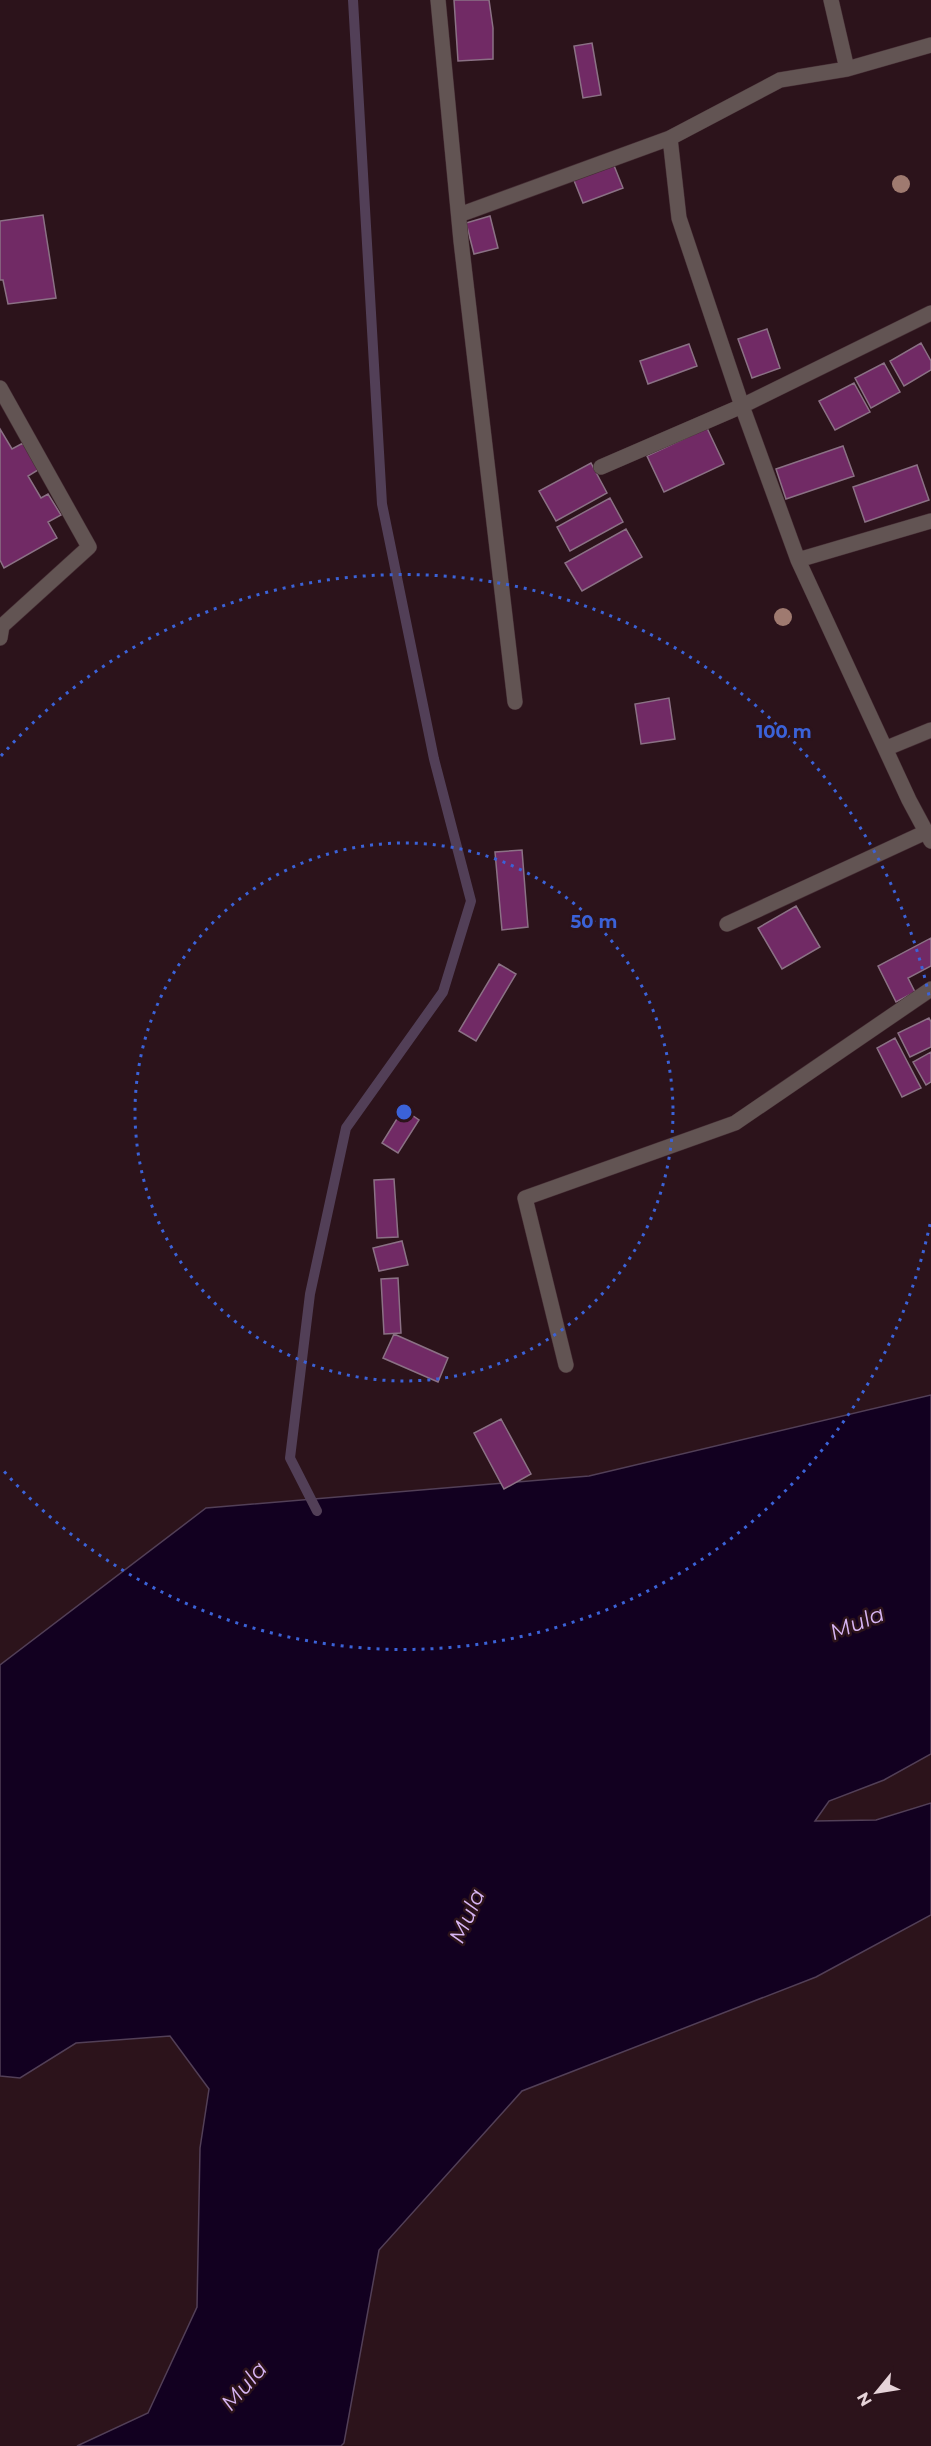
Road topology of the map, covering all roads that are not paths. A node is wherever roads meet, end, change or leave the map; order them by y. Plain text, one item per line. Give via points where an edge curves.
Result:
1 (438, 0) edge
2 (831, 0) edge
3 (931, 45) edge
4 (847, 69) junction
5 (670, 138) junction
6 (459, 215) junction
7 (931, 313) edge
8 (0, 388) edge
9 (742, 406) junction
10 (601, 466) dead end
11 (931, 521) edge
12 (798, 560) junction
13 (0, 628) edge
14 (515, 702) dead end
15 (931, 730) edge
16 (887, 748) junction
17 (929, 836) edge
18 (727, 924) dead end
19 (931, 989) edge
20 (566, 1365) dead end

1 - 6 street
2 - 4 street
3 - 4 street
4 - 5 street via 780,80
5 - 6 street
5 - 9 street via 679,218
6 - 14 street
7 - 9 street
8 - 13 street via 89,547
9 - 10 street
9 - 12 street
11 - 12 street
12 - 16 street
15 - 16 street
16 - 17 street
17 - 18 street
19 - 20 street via 735,1124 525,1198

